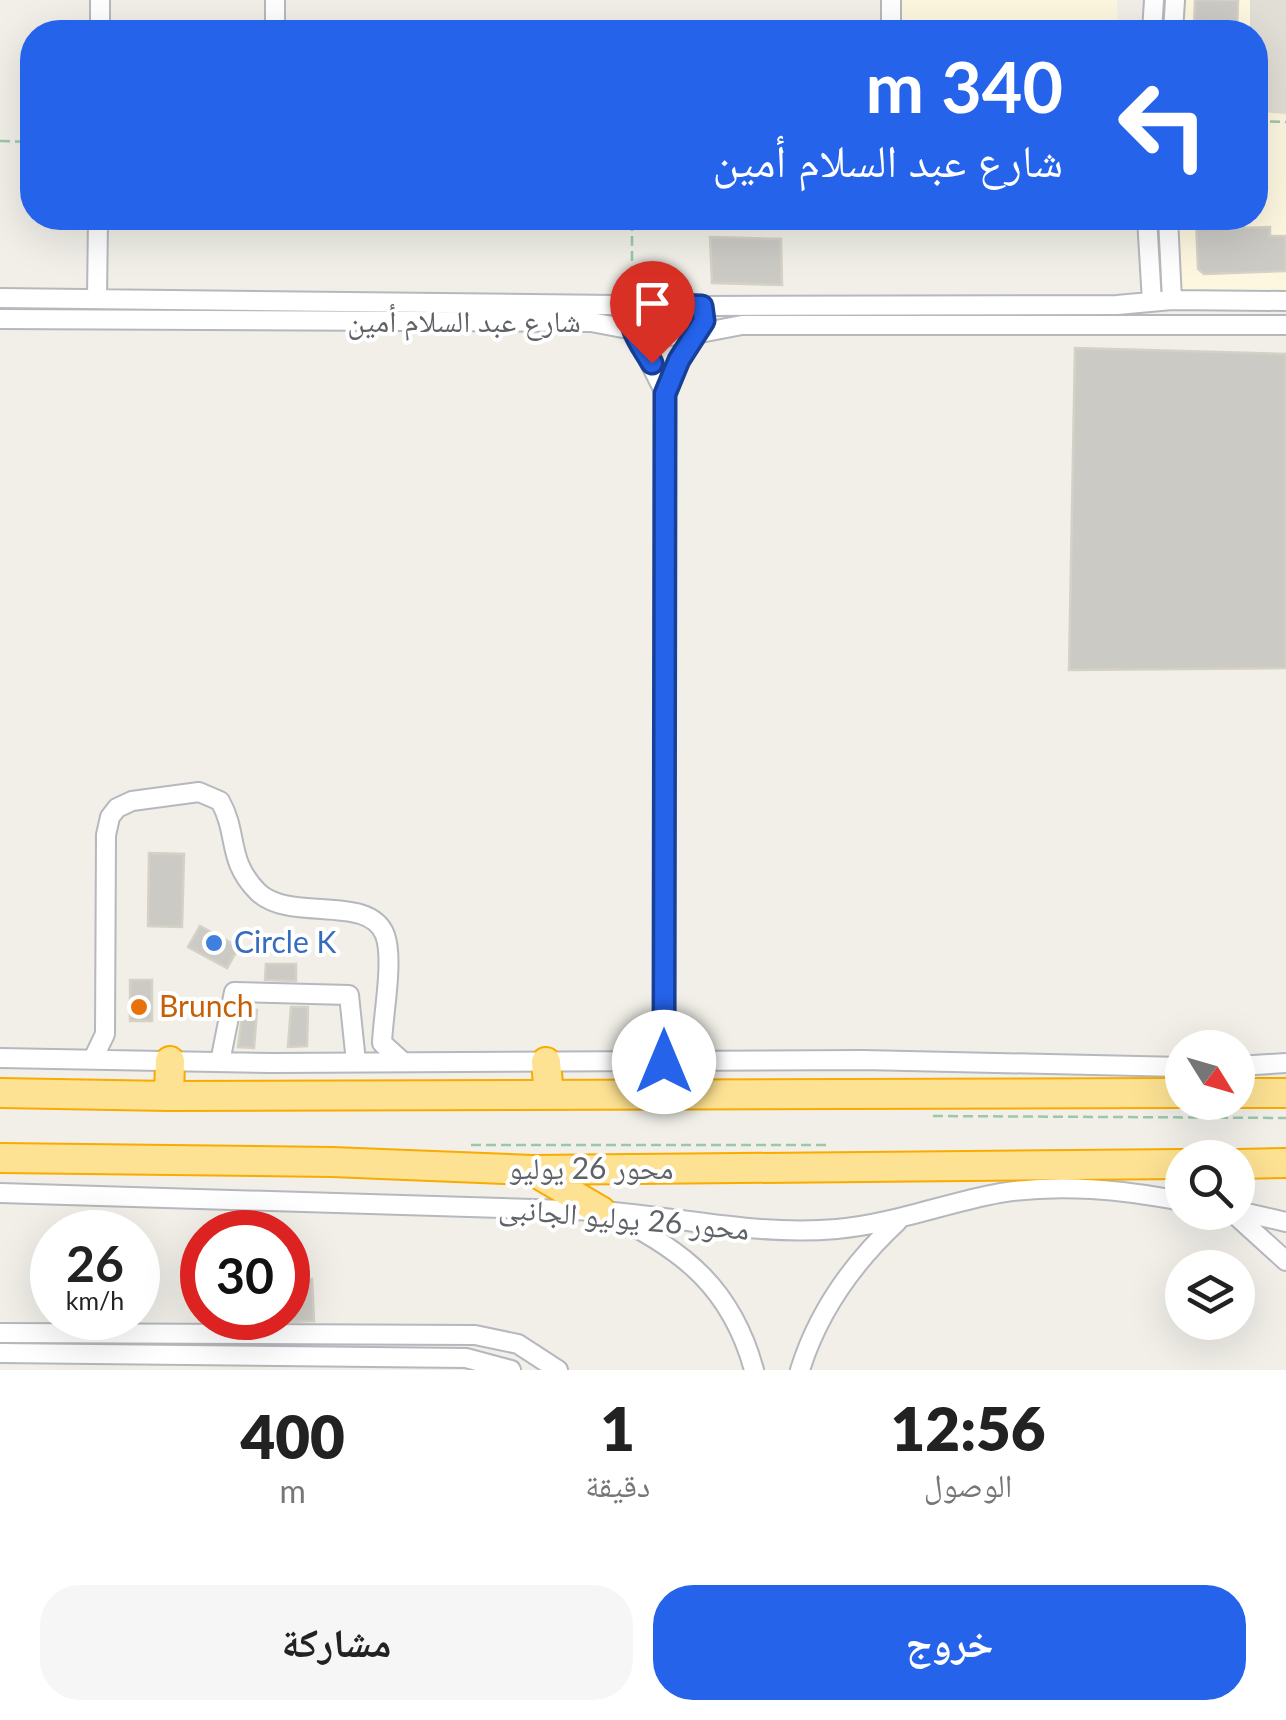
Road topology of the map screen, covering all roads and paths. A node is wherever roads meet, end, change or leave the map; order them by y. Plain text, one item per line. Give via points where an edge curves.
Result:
1 (98, 230) edge
2 (632, 230) edge
3 (1150, 230) edge
4 (1167, 230) edge
5 (0, 298) edge
6 (96, 299) junction
7 (1286, 300) edge
8 (323, 301) junction
9 (1162, 301) junction
10 (635, 304) junction
11 (702, 306) junction
12 (0, 319) edge
13 (321, 321) junction
14 (1286, 324) edge
15 (635, 330) junction
16 (696, 334) junction
17 (665, 394) junction
18 (0, 1058) edge
19 (93, 1060) junction
20 (170, 1060) junction
21 (220, 1062) junction
22 (356, 1062) junction
23 (403, 1062) junction
24 (546, 1062) junction
25 (664, 1062) junction
26 (1286, 1063) edge
27 (1255, 1065) edge
28 (1165, 1067) edge
29 (0, 1093) edge
30 (1255, 1093) edge
31 (1286, 1093) edge
32 (1165, 1094) edge
33 (548, 1095) junction
34 (169, 1096) junction
35 (465, 1145) dead end
36 (842, 1145) dead end
37 (1165, 1156) edge
38 (0, 1158) edge
39 (1255, 1158) edge
40 (1286, 1163) edge
41 (532, 1170) junction
42 (0, 1194) edge
43 (1165, 1198) edge
44 (602, 1211) junction
45 (1255, 1216) edge
46 (900, 1220) junction
47 (1286, 1222) edge
48 (1254, 1230) edge
49 (1286, 1260) edge
50 (0, 1332) edge
51 (310, 1334) edge
52 (436, 1335) junction
53 (180, 1336) edge
54 (227, 1340) edge
55 (20, 1342) junction
56 (0, 1352) edge
57 (234, 1354) junction
58 (436, 1358) junction
59 (511, 1370) edge
60 (558, 1370) edge
61 (754, 1370) edge
62 (800, 1370) edge

1 - 6 street
2 - 10 path
3 - 9 street
4 - 9 street
5 - 6 street, شارع عبد السلام أمين
6 - 8 street, شارع عبد السلام أمين
7 - 9 street, شارع عبد السلام أمين
8 - 10 street, شارع عبد السلام أمين
8 - 13 street
9 - 11 street, شارع عبد السلام أمين
10 - 11 street, شارع عبد السلام أمين
10 - 15 street
11 - 16 street via 705,318
12 - 13 street, شارع عبد السلام أمين
13 - 15 street, شارع عبد السلام أمين via 591,322
14 - 16 street, شارع عبد السلام أمين via 742,325
15 - 16 street, شارع عبد السلام أمين
15 - 17 street
16 - 17 street
17 - 25 street
18 - 19 street
19 - 20 street
19 - 23 street via 105,1034 110,817 132,801 199,792 220,800 236,864 266,899 295,909 350,910 378,924 388,954 382,1044
20 - 21 street
20 - 34 highway
21 - 22 street
21 - 22 street via 234,992 348,995
22 - 23 street
23 - 24 street
24 - 25 street
24 - 33 highway
25 - 28 street
26 - 27 street
29 - 34 highway
30 - 31 highway
32 - 33 highway
33 - 34 highway
35 - 36 path
37 - 41 highway, محور 26 يوليو
38 - 41 highway, محور 26 يوليو
39 - 40 highway
41 - 44 highway
42 - 44 street, محور 26 يوليو الجانبى
43 - 46 street, محور 26 يوليو الجانبى via 1051,1188
44 - 46 street, محور 26 يوليو الجانبى via 765,1230
44 - 61 street via 648,1233 708,1279 731,1312
45 - 47 street
46 - 62 street via 833,1297
48 - 49 street
50 - 55 street
51 - 52 street
52 - 58 street
52 - 60 street via 518,1344
53 - 55 street
54 - 57 street via 223,1344
55 - 56 street
55 - 57 street
57 - 58 street
58 - 59 street

